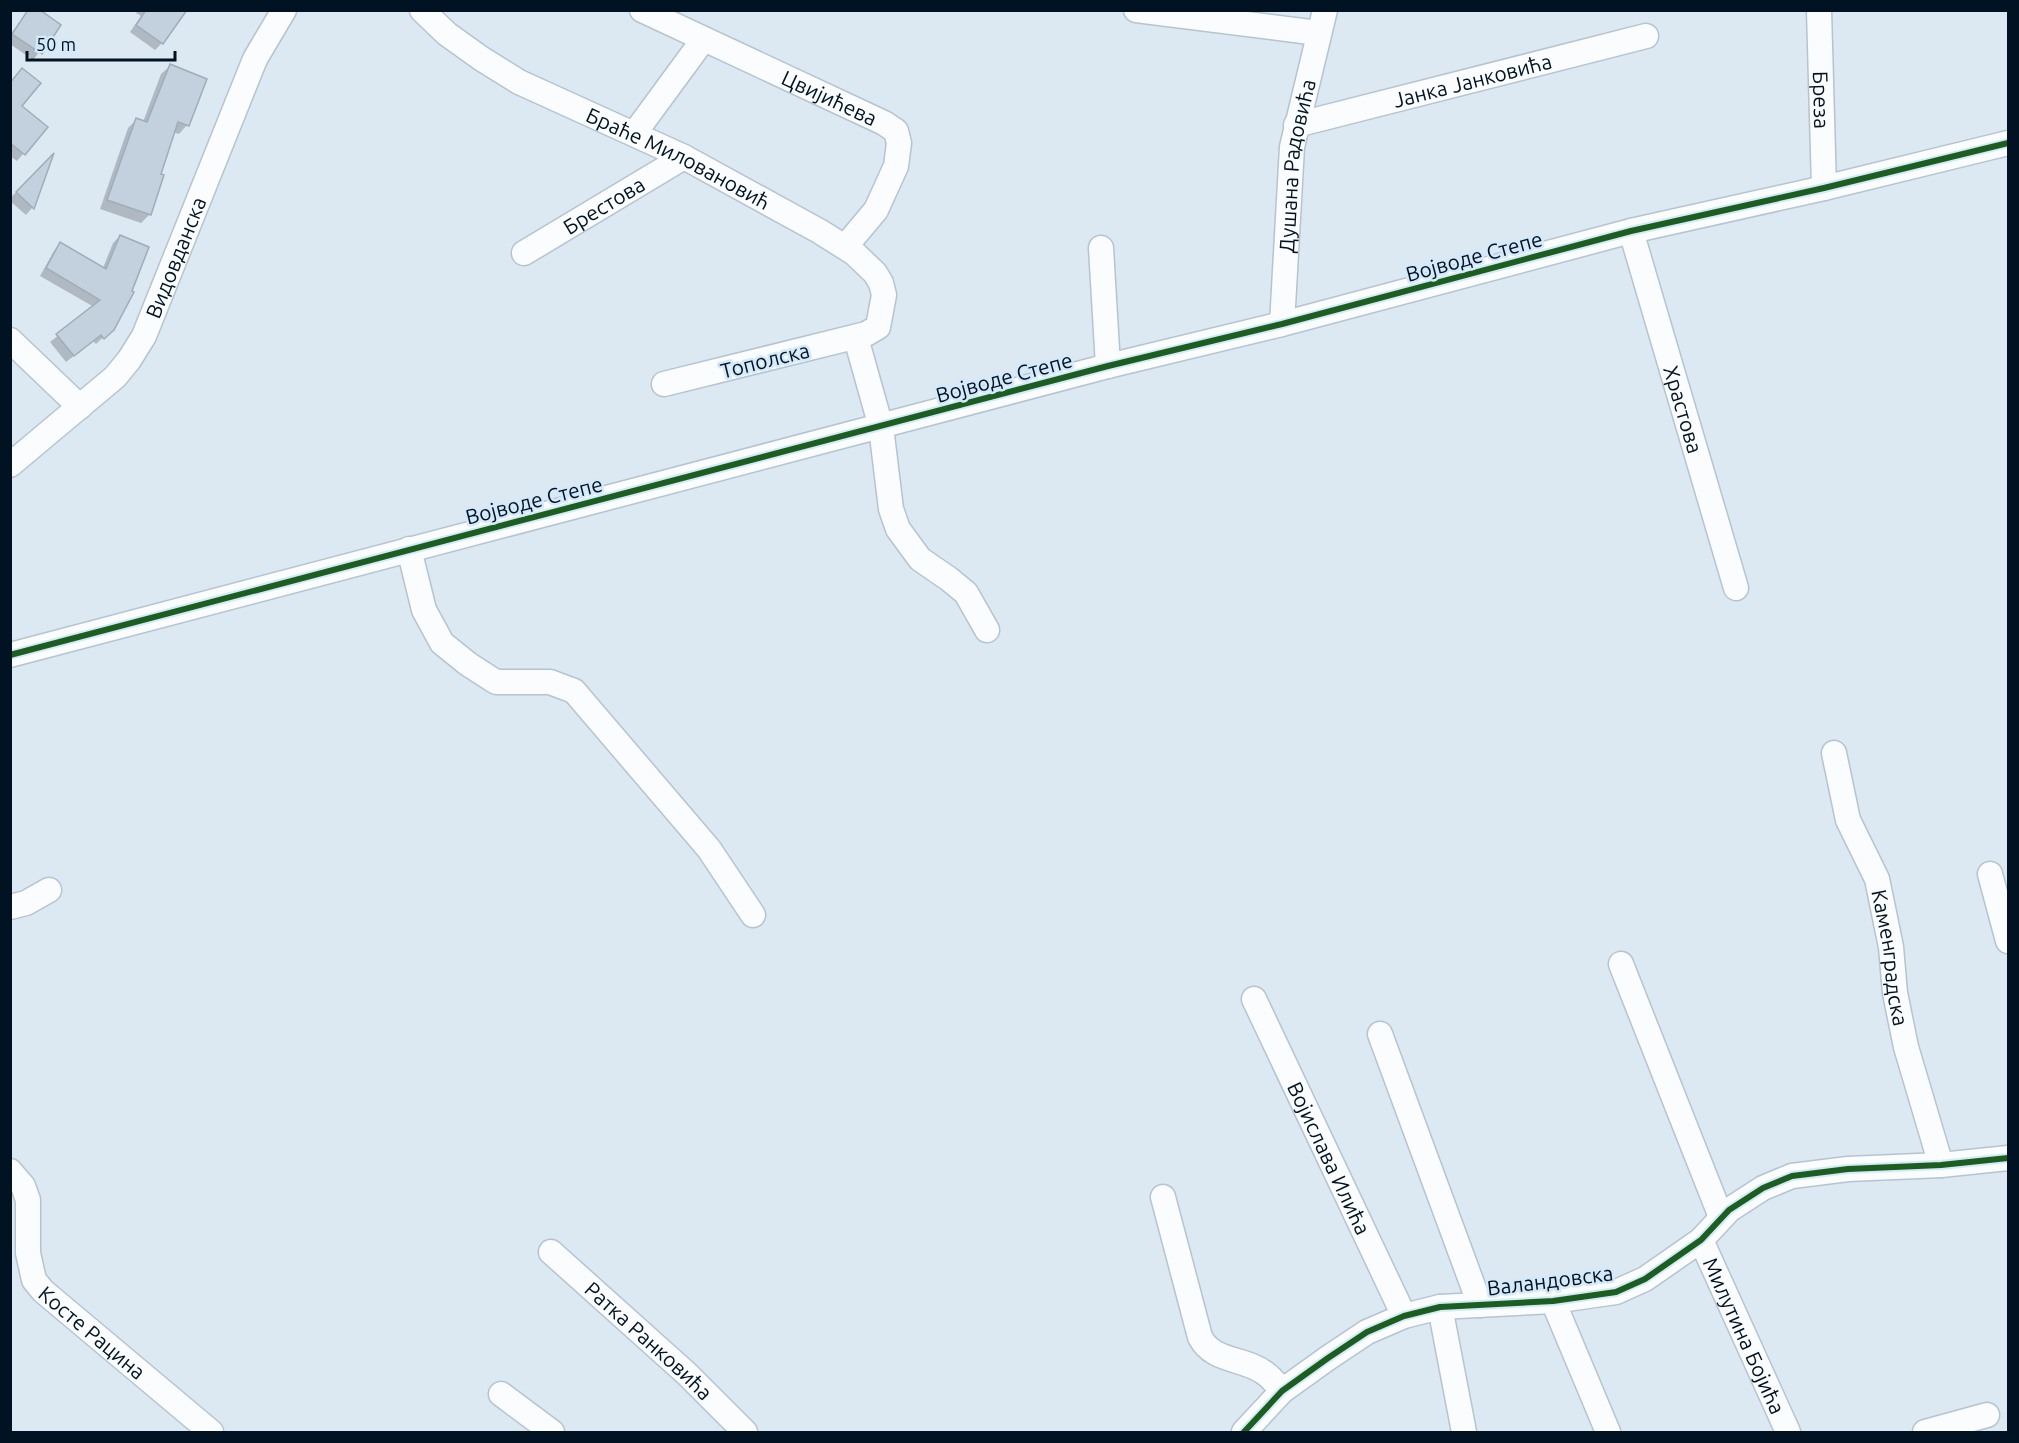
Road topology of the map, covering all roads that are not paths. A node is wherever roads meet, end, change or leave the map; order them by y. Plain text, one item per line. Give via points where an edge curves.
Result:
1 (284, 10) edge
2 (422, 10) edge
3 (642, 10) edge
4 (1136, 10) edge
5 (1819, 10) edge
6 (1322, 22) edge
7 (1646, 36) dead end
8 (703, 40) junction
9 (1296, 125) junction
10 (634, 134) junction
11 (2008, 143) edge
12 (684, 157) junction
13 (1824, 188) junction
14 (1631, 231) junction
15 (845, 247) junction
16 (1101, 248) dead end
17 (524, 253) dead end
18 (1282, 324) junction
19 (861, 336) junction
20 (10, 340) edge
21 (1108, 366) junction
22 (664, 384) dead end
23 (80, 406) junction
24 (881, 427) junction
25 (10, 465) edge
26 (409, 549) junction
27 (1736, 588) dead end
28 (987, 630) dead end
29 (10, 655) edge
30 (1834, 753) dead end
31 (1990, 874) dead end
32 (49, 890) dead end
33 (10, 907) edge
34 (753, 915) dead end
35 (2008, 941) edge
36 (1621, 964) dead end
37 (1254, 999) dead end
38 (1380, 1034) dead end
39 (2008, 1158) edge
40 (1941, 1165) junction
41 (10, 1171) edge
42 (1162, 1197) dead end
43 (1721, 1217) junction
44 (1701, 1240) junction
45 (551, 1252) dead end
46 (1553, 1301) junction
47 (1480, 1305) junction
48 (1440, 1306) junction
49 (1404, 1316) junction
50 (1282, 1391) junction
51 (501, 1394) dead end
52 (1987, 1415) dead end
53 (212, 1432) edge
54 (552, 1432) edge
55 (745, 1432) edge
56 (1244, 1432) edge
57 (1464, 1432) edge
58 (1608, 1432) edge
59 (1788, 1432) edge
60 (1925, 1432) edge

1 - 23 street, Видовданска via 255,59 144,336 115,377
2 - 10 street, Браће Миловановић via 447,34 519,82
3 - 8 street, Цвијићева
4 - 6 street
5 - 13 street, Бреза
6 - 9 street, Душана Радовића
7 - 9 street, Јанка Јанковића
8 - 10 street
8 - 15 street, Цвијићева via 896,131 896,166 876,210
9 - 18 street, Душана Радовића
10 - 12 street, Браће Миловановић
11 - 13 street, Војводе Степе
12 - 15 street, Браће Миловановић
12 - 17 street, Брестова
13 - 14 street, Војводе Степе
14 - 18 street, Војводе Степе
14 - 27 street, Храстова
15 - 19 street, Браће Миловановић via 875,273 884,295 878,327
16 - 21 street
18 - 21 street, Војводе Степе
19 - 22 street, Тополска
19 - 24 street
20 - 23 street
21 - 24 street, Војводе Степе
23 - 25 street, Видовданска
24 - 26 street, Војводе Степе
24 - 28 street via 891,509 898,529 920,559 966,593
26 - 29 street, Војводе Степе
26 - 34 street via 423,610 442,643 496,682 550,682 574,691 709,849
30 - 40 street, Каменградска via 1848,820 1877,879 1906,1047
31 - 35 street
32 - 33 street
36 - 43 street
37 - 49 street, Војислава Илића
38 - 47 street
39 - 40 street, Валандовска
40 - 43 street, Валандовска via 1792,1176 1763,1188
41 - 53 street, Косте Рацина via 23,1186 28,1200 28,1253 34,1280
42 - 50 street via 1205,1347 1255,1367
43 - 44 street, Валандовска
44 - 46 street, Валандовска via 1645,1279 1616,1292
44 - 59 street, Милутина Бојића
45 - 55 street, Ратка Ранковића via 687,1374
46 - 47 street, Валандовска
46 - 58 street
47 - 48 street, Валандовска
48 - 49 street, Валандовска
48 - 57 street
49 - 50 street, Валандовска via 1367,1332
50 - 56 street, Валандовска
51 - 54 street
52 - 60 street

